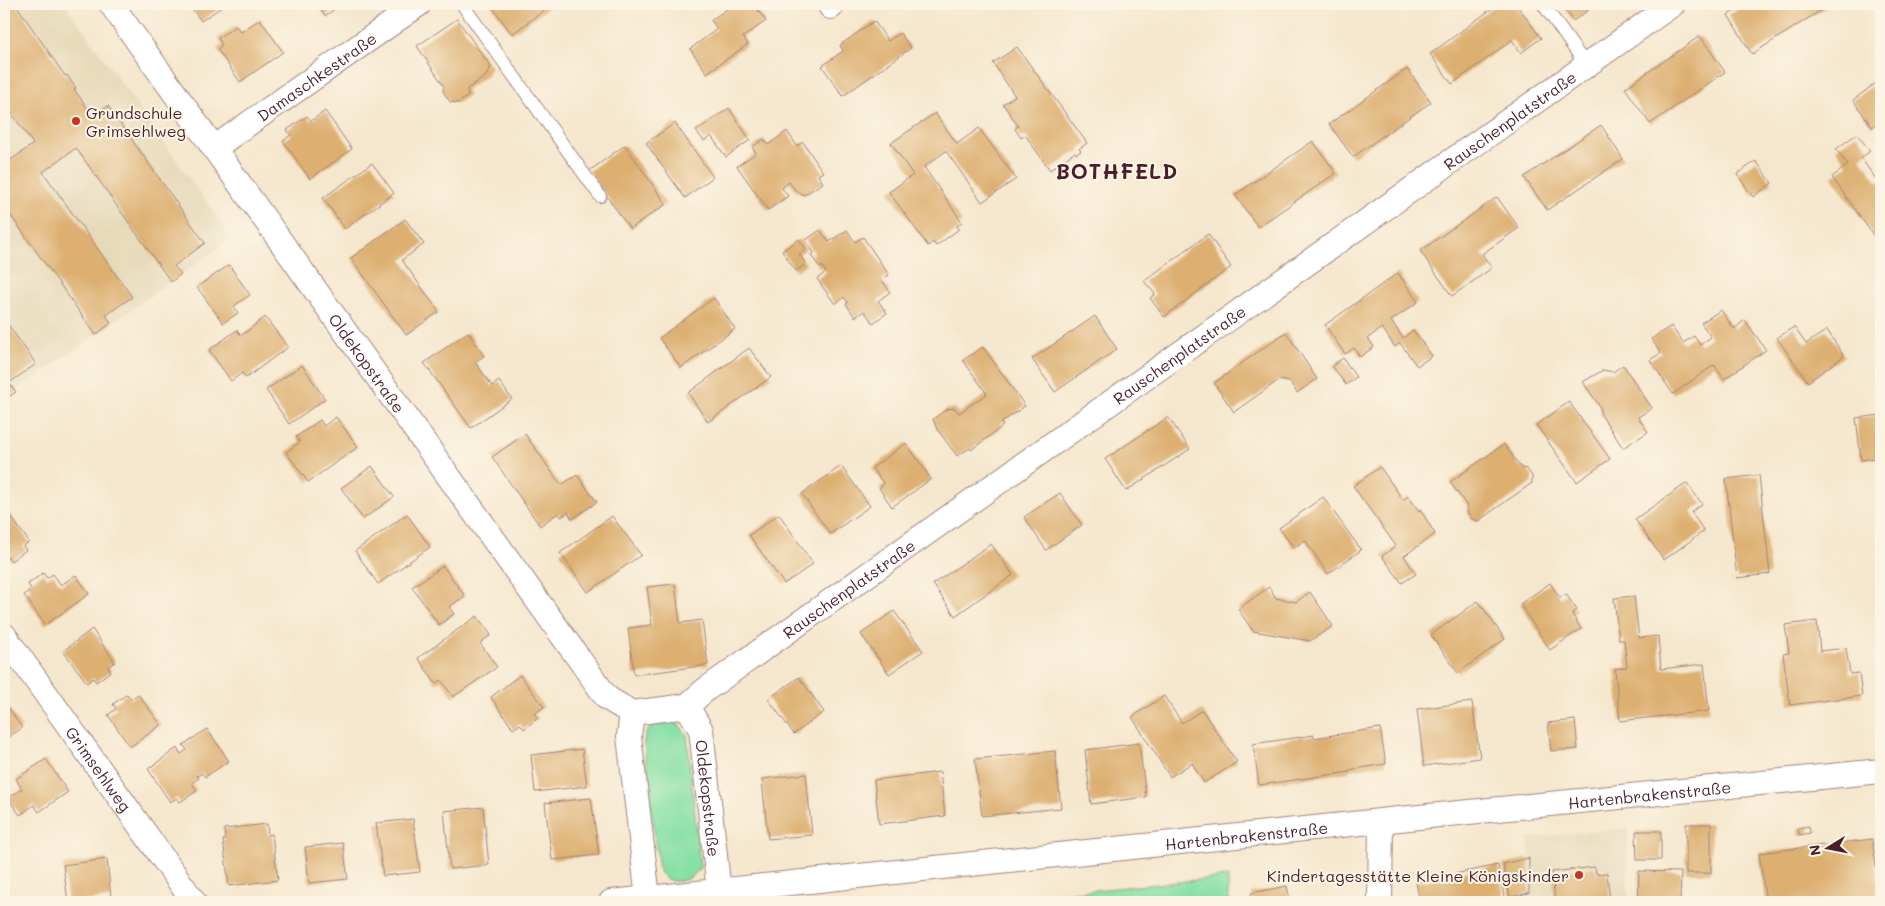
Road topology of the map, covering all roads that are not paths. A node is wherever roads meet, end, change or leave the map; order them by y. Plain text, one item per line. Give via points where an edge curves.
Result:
1 (111, 4) edge
2 (419, 4) edge
3 (462, 4) edge
4 (1542, 4) edge
5 (1673, 4) edge
6 (1586, 65) junction
7 (214, 148) junction
8 (600, 196) dead end
9 (4, 635) edge
10 (687, 706) junction
11 (632, 713) junction
12 (1881, 770) edge
13 (1381, 821) junction
14 (719, 891) junction
15 (648, 898) junction
16 (194, 902) edge
17 (611, 902) edge
18 (1380, 902) edge

1 - 7 street, Oldekopstraße
2 - 7 street, Damaschkestraße
3 - 8 lane
4 - 6 lane
5 - 6 street, Rauschenplatstraße
6 - 10 street, Rauschenplatstraße via 705,690
7 - 11 street, Oldekopstraße via 607,698
9 - 16 street, Grimsehlweg
10 - 11 street
10 - 14 street, Oldekopstraße via 701,730
11 - 15 street via 629,736
12 - 13 street, Hartenbrakenstraße
13 - 14 street, Hartenbrakenstraße
13 - 18 street
14 - 15 street, Hartenbrakenstraße
15 - 17 street, Hartenbrakenstraße

